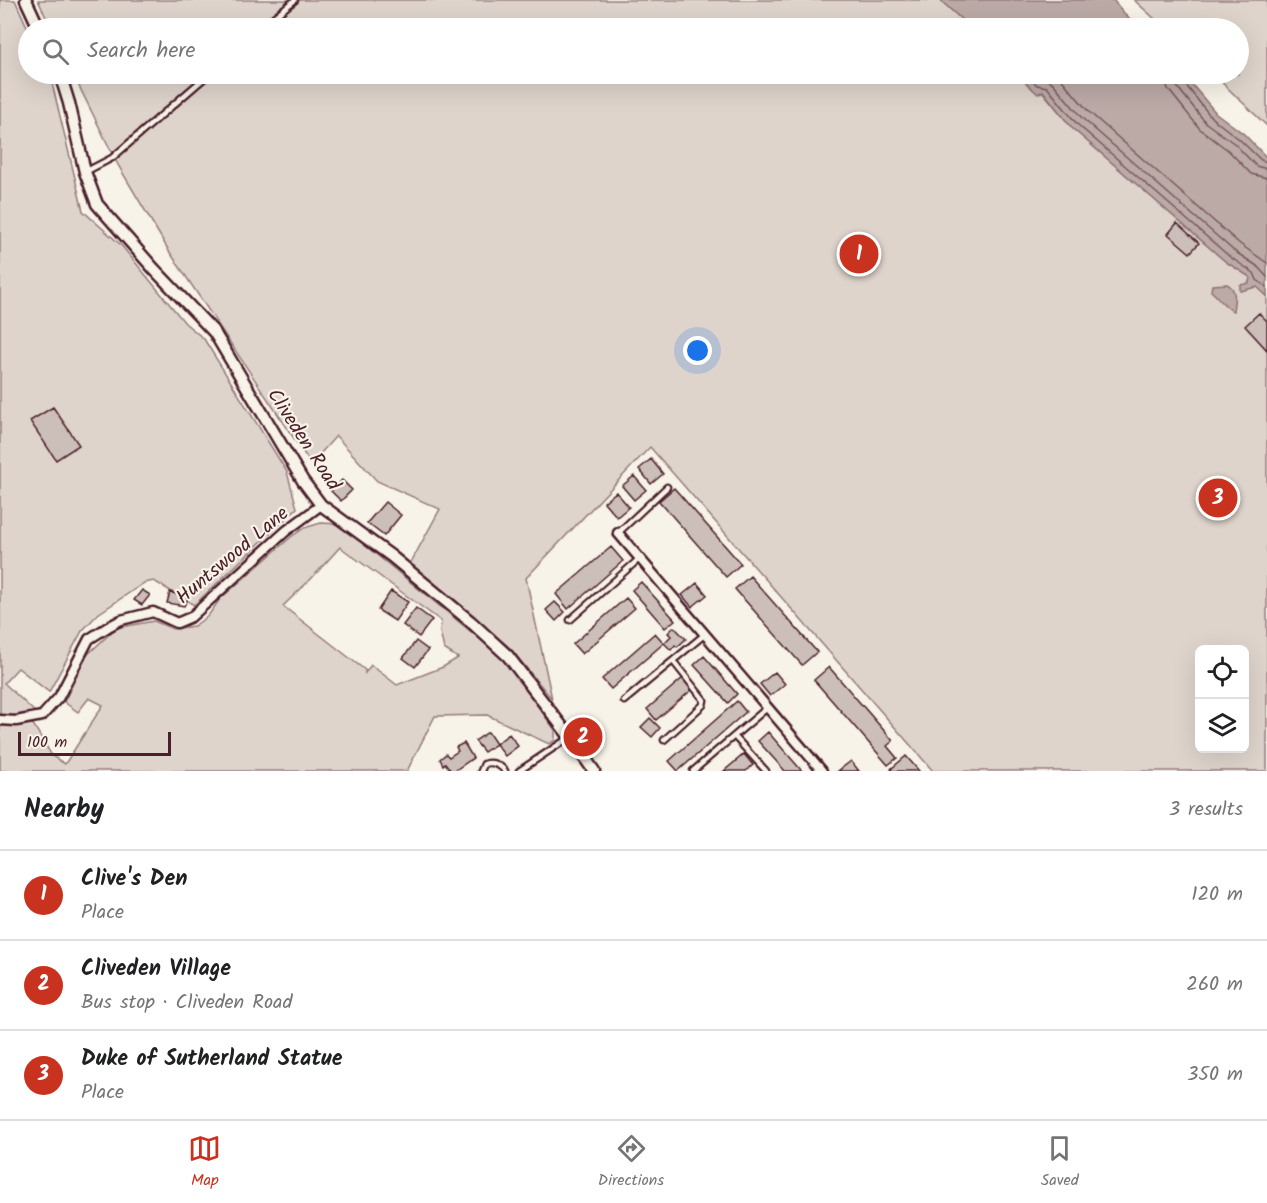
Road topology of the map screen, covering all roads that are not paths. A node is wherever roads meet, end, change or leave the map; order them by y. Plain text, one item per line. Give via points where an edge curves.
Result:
1 (26, 0) edge
2 (295, 0) edge
3 (34, 18) edge
4 (272, 18) edge
5 (63, 84) edge
6 (197, 84) edge
7 (84, 172) junction
8 (667, 487) dead end
9 (321, 505) junction
10 (618, 534) joint
11 (639, 559) junction
12 (570, 620) dead end
13 (704, 635) junction
14 (673, 661) junction
15 (624, 701) dead end
16 (768, 709) junction
17 (0, 720) edge
18 (734, 736) junction
19 (570, 737) junction
20 (664, 740) dead end
21 (482, 771) edge
22 (505, 771) edge
23 (519, 771) edge
24 (594, 771) edge
25 (693, 771) edge
26 (766, 771) edge
27 (822, 771) edge

1 - 3 street
2 - 4 lane
5 - 7 street, Cliveden Road
6 - 7 lane via 112,158
7 - 9 street, Cliveden Road via 97,204 214,332
8 - 10 lane
9 - 17 street, Huntswood Lane via 286,531 191,617 177,623 153,612 108,627 89,639 59,697 42,716
9 - 19 street, Cliveden Road via 391,556 508,656
10 - 11 street
11 - 12 lane
11 - 13 street
13 - 14 lane
13 - 16 street
14 - 15 lane
14 - 20 lane via 704,700
16 - 18 lane
16 - 27 street
18 - 25 lane
18 - 26 lane
19 - 23 lane
19 - 24 street, Cliveden Road
21 - 22 lane via 487,763 500,765

